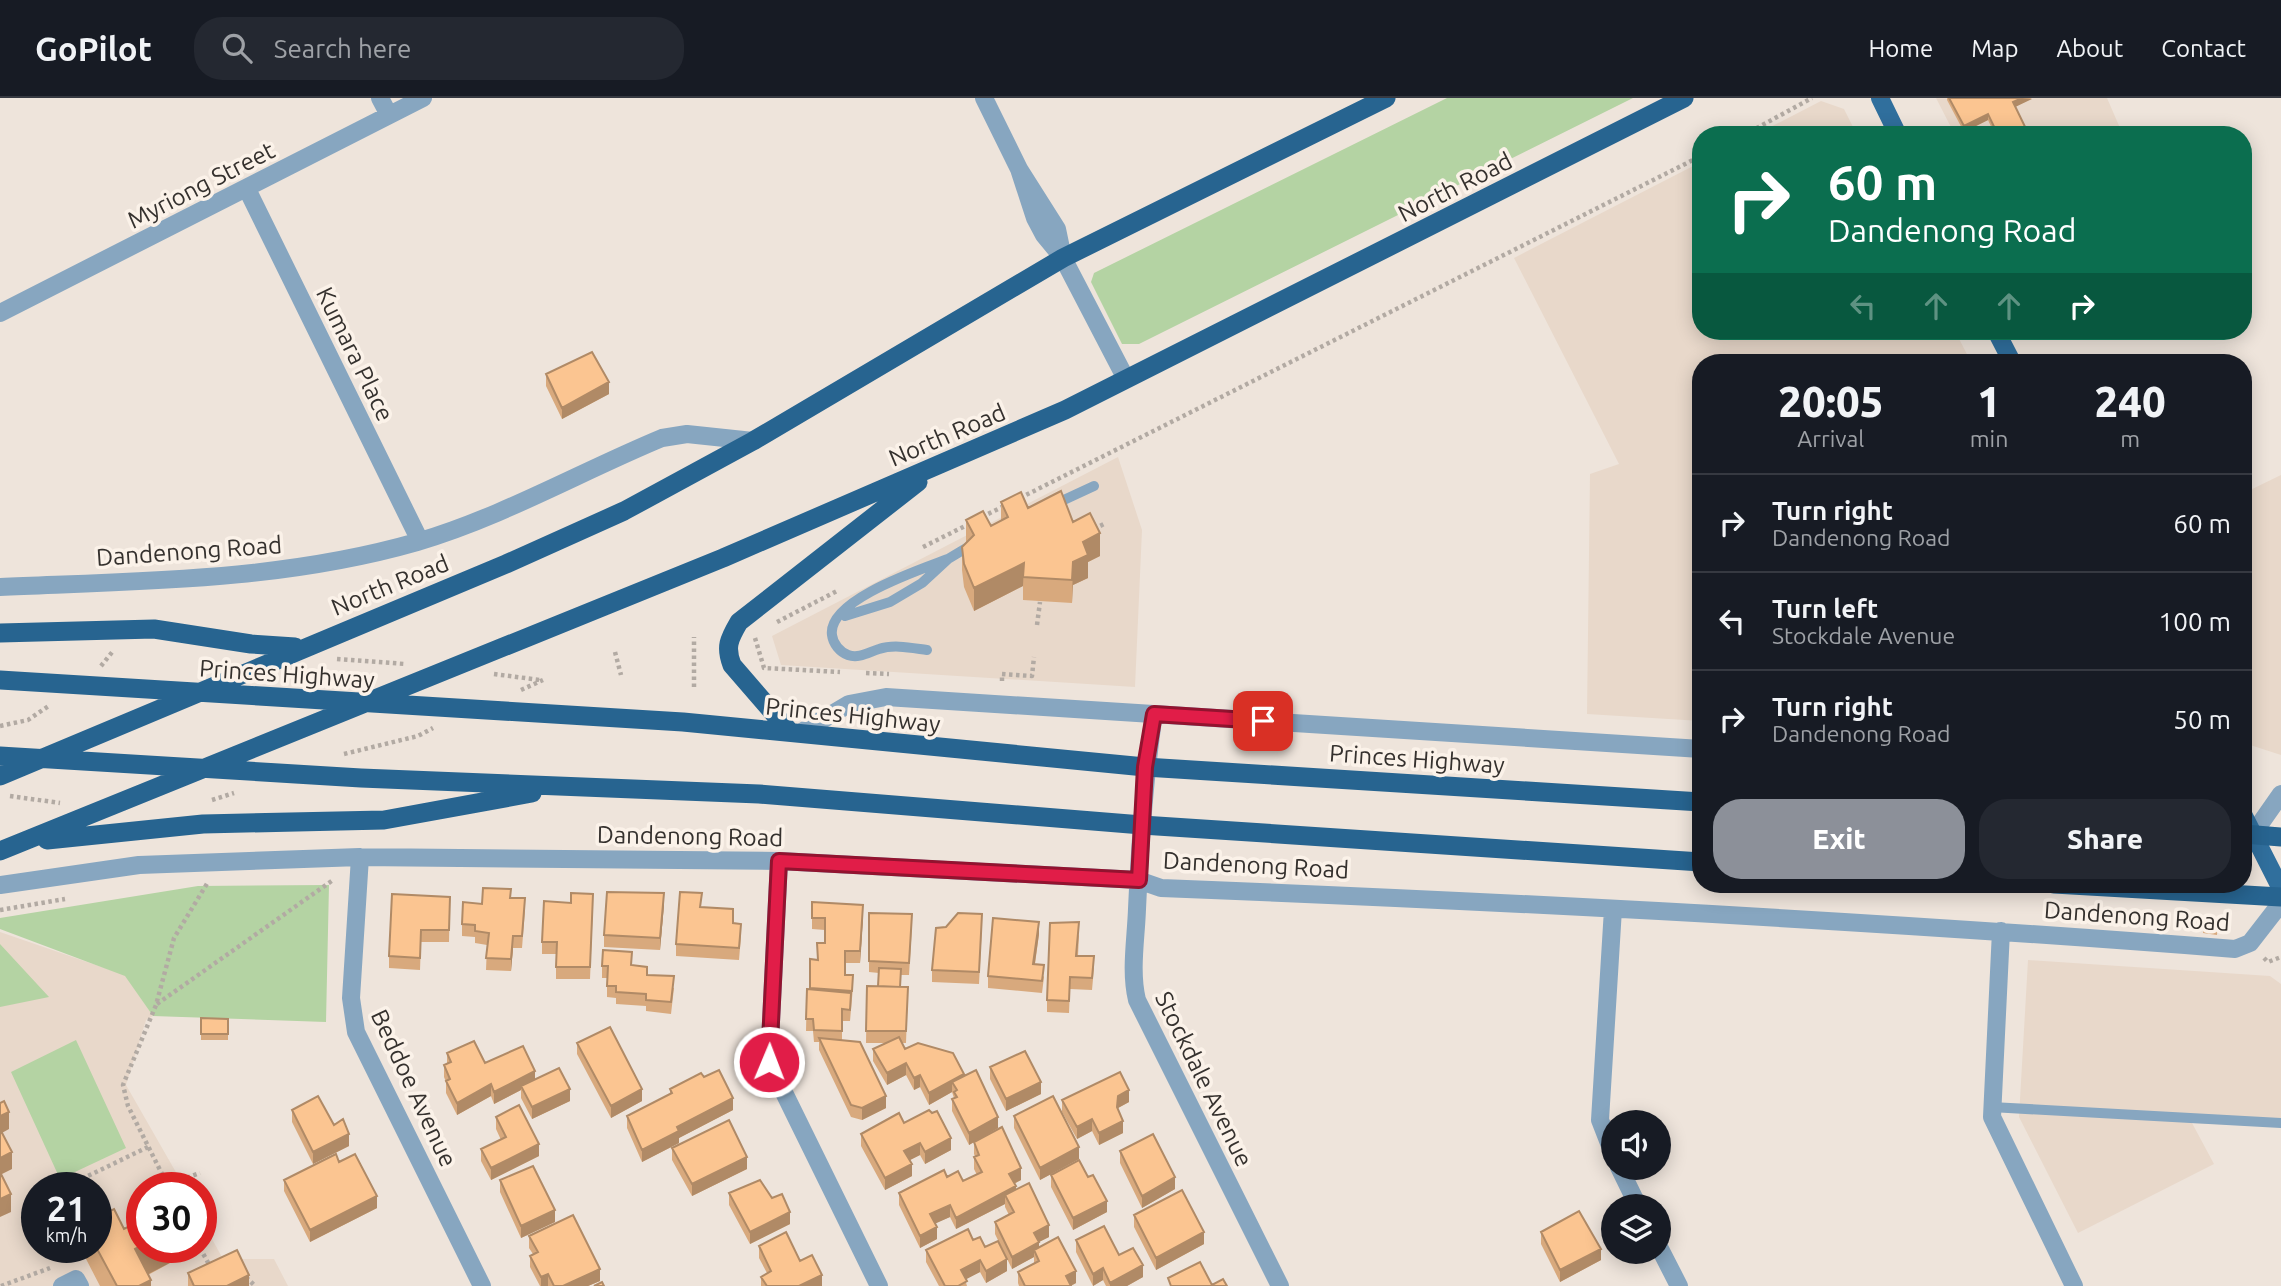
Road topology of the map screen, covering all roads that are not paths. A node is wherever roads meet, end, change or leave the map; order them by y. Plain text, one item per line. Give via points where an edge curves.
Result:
1 (380, 98) edge
2 (423, 98) edge
3 (984, 98) edge
4 (1386, 98) edge
5 (1684, 98) edge
6 (1880, 98) edge
7 (389, 115) junction
8 (1894, 126) edge
9 (247, 190) junction
10 (1063, 258) junction
11 (0, 313) edge
12 (1126, 379) junction
13 (753, 441) junction
14 (941, 464) junction
15 (1094, 486) dead end
16 (1045, 509) edge
17 (420, 541) junction
18 (968, 547) edge
19 (948, 559) junction
20 (0, 587) edge
21 (836, 619) junction
22 (0, 633) edge
23 (302, 648) junction
24 (927, 650) dead end
25 (0, 680) edge
26 (193, 693) junction
27 (369, 704) junction
28 (1154, 714) junction
29 (795, 733) junction
30 (1692, 748) edge
31 (0, 756) edge
32 (42, 758) junction
33 (1145, 767) junction
34 (206, 768) junction
35 (0, 776) edge
36 (567, 786) junction
37 (2281, 794) edge
38 (1692, 801) edge
39 (1142, 825) junction
40 (2252, 829) edge
41 (2252, 834) edge
42 (2281, 837) edge
43 (2252, 841) edge
44 (7, 848) edge
45 (360, 857) junction
46 (779, 861) junction
47 (1692, 861) edge
48 (1139, 880) junction
49 (0, 885) edge
50 (2281, 889) edge
51 (2211, 893) edge
52 (2281, 897) edge
53 (2281, 903) edge
54 (1614, 909) junction
55 (2001, 931) junction
56 (1991, 1107) junction
57 (1601, 1123) edge
58 (2281, 1123) edge
59 (1668, 1264) edge
60 (62, 1286) edge
61 (79, 1286) edge
62 (482, 1286) edge
63 (880, 1286) edge
64 (1280, 1286) edge
65 (1679, 1286) edge
66 (2074, 1286) edge

1 - 7 street
2 - 7 street, Myriong Street
3 - 10 street via 1019,169 1035,218
4 - 10 highway, North Road
5 - 12 highway, North Road
6 - 8 main road
7 - 9 street, Myriong Street
9 - 11 street, Myriong Street
9 - 17 street, Kumara Place
10 - 12 street
10 - 13 highway, North Road
12 - 14 highway, North Road
13 - 17 street, North Road via 687,434 662,438 493,514
13 - 23 highway, North Road via 569,537
14 - 27 highway, North Road
14 - 29 highway via 739,622 728,641 732,665
15 - 16 lane
17 - 20 street, Dandenong Road via 316,565 215,579
18 - 19 lane
19 - 21 lane via 894,578
19 - 21 lane via 922,583 890,602
21 - 24 lane via 832,638 846,655 856,657 894,646
22 - 23 highway via 165,630
23 - 26 highway, North Road
25 - 26 highway, Princes Highway
26 - 27 highway, Princes Highway
26 - 32 highway, North Road
27 - 29 highway, Princes Highway
27 - 34 highway, North Road
28 - 29 street via 880,697 841,707
28 - 30 street
28 - 33 street, Stockdale Avenue
29 - 33 highway, Princes Highway
31 - 32 highway
32 - 34 highway
32 - 35 highway, North Road
33 - 38 highway, Princes Highway
33 - 39 street, Stockdale Avenue
34 - 36 highway
34 - 44 highway, North Road
36 - 39 highway, Dandenong Road via 819,798
36 - 44 highway via 384,820 145,828
37 - 40 street
39 - 47 highway
39 - 48 street, Stockdale Avenue
41 - 42 highway
43 - 50 main road
45 - 46 street, Dandenong Road
45 - 49 street, Dandenong Road via 152,864
45 - 62 street, Beddoe Avenue via 351,998 356,1032
46 - 48 street, Dandenong Road
46 - 63 street via 769,1062
48 - 54 street, Dandenong Road via 1161,888
48 - 64 street, Stockdale Avenue via 1137,1000
51 - 52 highway
53 - 55 street, Dandenong Road via 2250,943 2235,949
54 - 55 street, Dandenong Road
54 - 57 street
55 - 56 street
56 - 58 lane
56 - 66 street via 1996,1131
59 - 65 street
60 - 61 street via 76,1279

